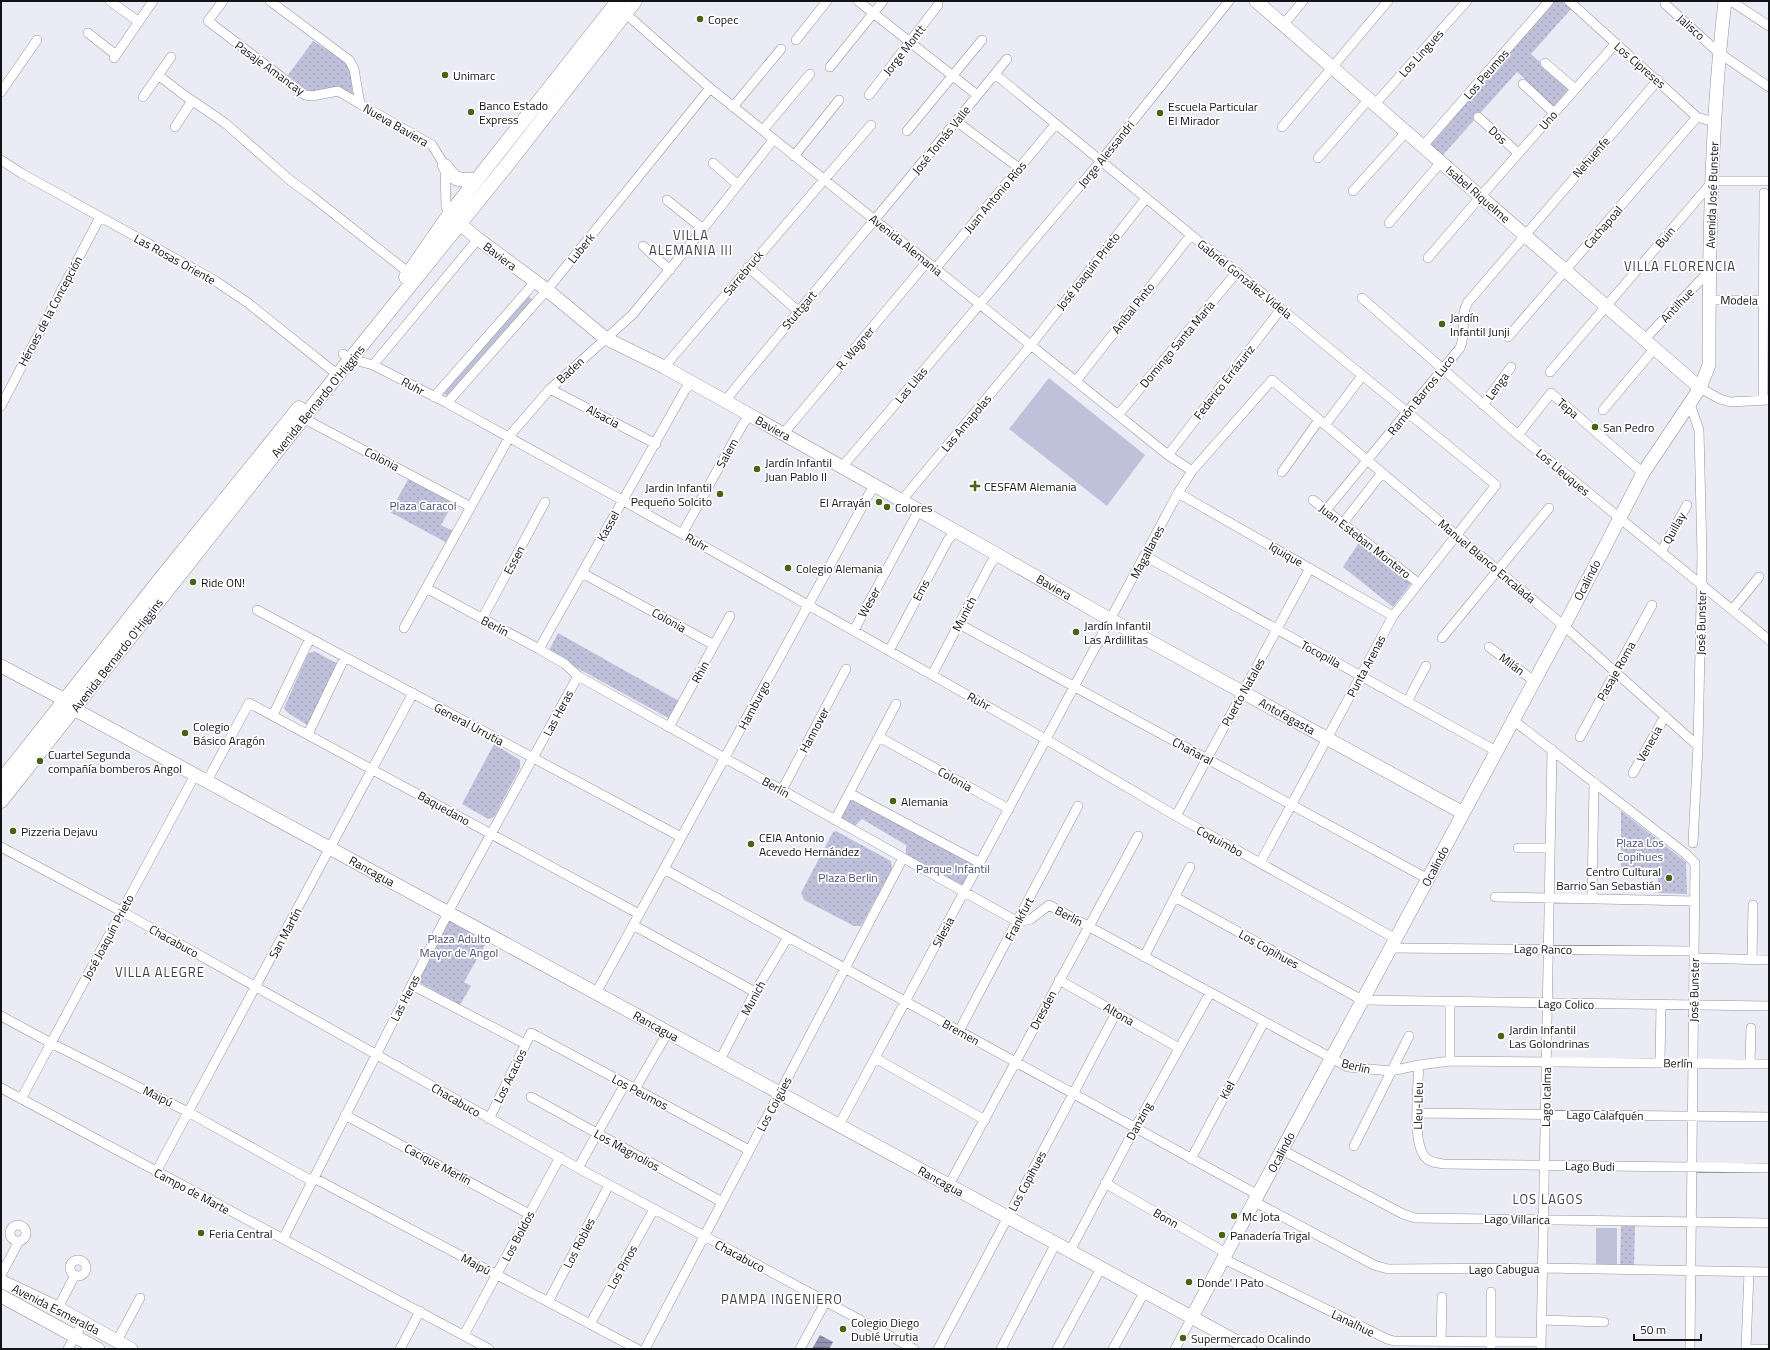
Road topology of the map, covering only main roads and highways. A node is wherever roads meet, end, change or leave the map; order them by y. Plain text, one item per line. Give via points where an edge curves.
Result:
1 (635, 1) edge
2 (621, 5) edge
3 (538, 114) junction
4 (445, 166) road end
5 (476, 180) junction
6 (454, 219) junction
7 (347, 357) junction
8 (70, 704) junction
9 (1, 781) edge
10 (1, 801) edge

1 - 2 main road, Avenida Bernardo O'Higgins
2 - 3 main road, Avenida Bernardo O'Higgins
3 - 5 main road, Avenida Bernardo O'Higgins
3 - 6 main road, Avenida Bernardo O'Higgins
4 - 5 main road via 454,178
5 - 6 main road, Avenida Bernardo O'Higgins
6 - 7 main road, Avenida Bernardo O'Higgins
6 - 7 main road, Avenida Bernardo O'Higgins via 409,273
7 - 8 main road, Avenida Bernardo O'Higgins
8 - 9 main road, Avenida Bernardo O'Higgins
8 - 10 main road, Avenida Bernardo O'Higgins

